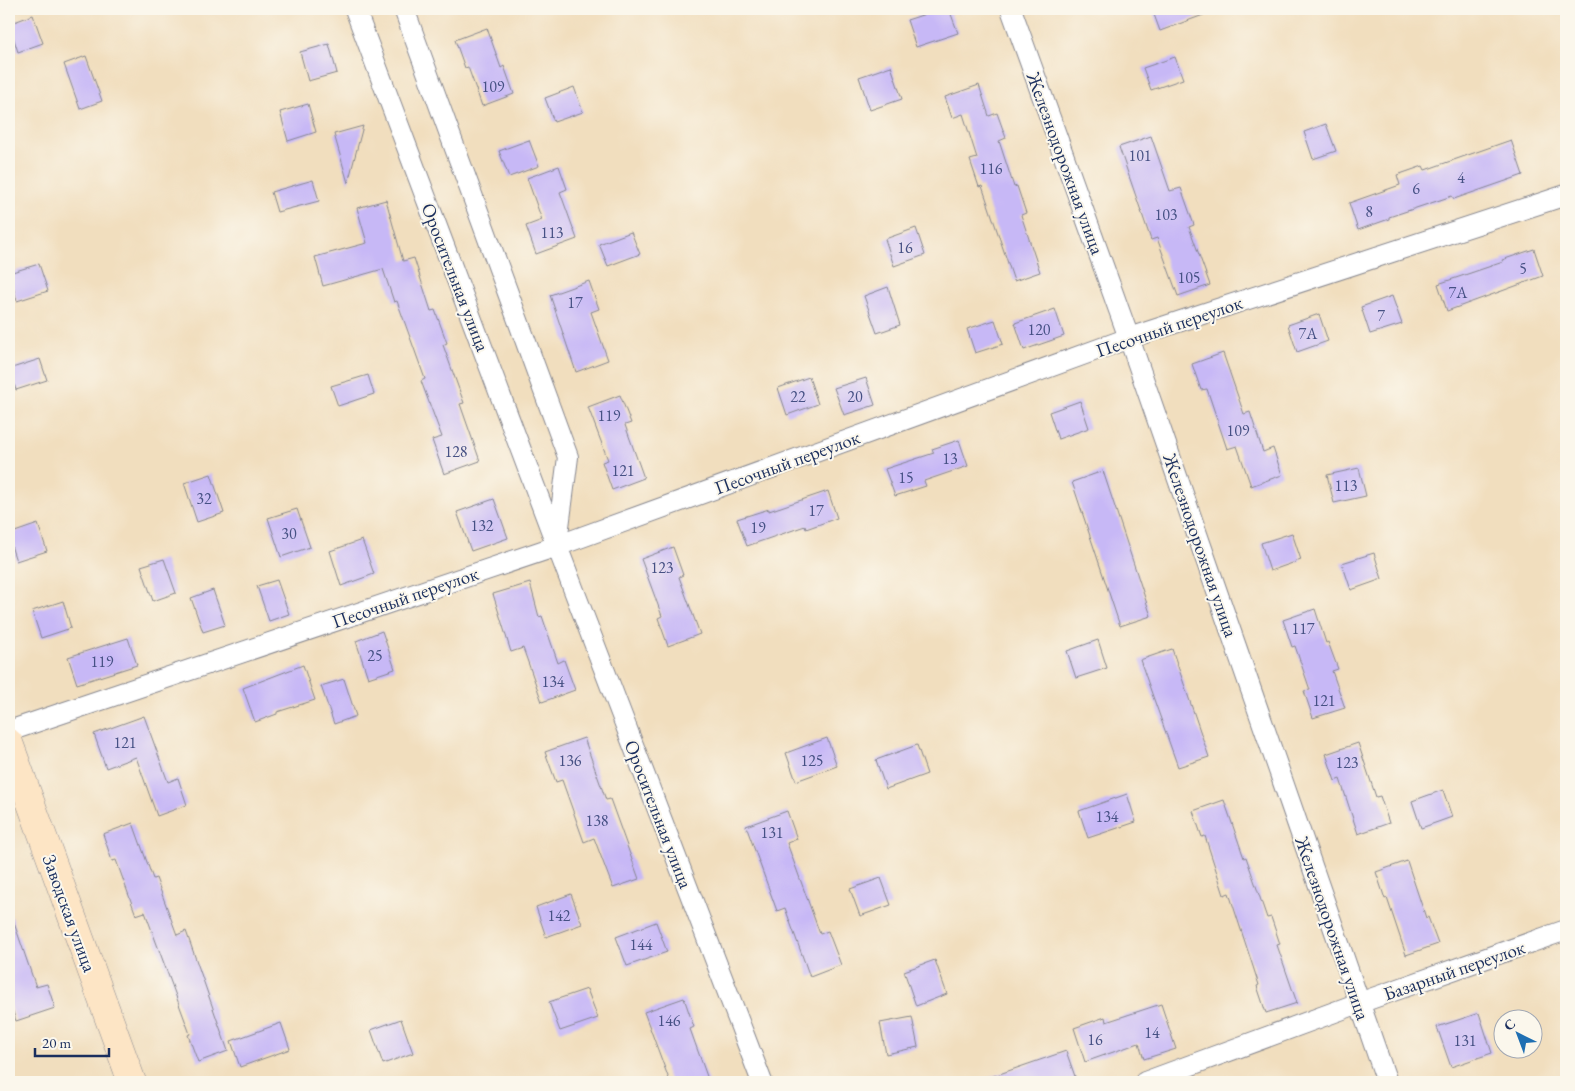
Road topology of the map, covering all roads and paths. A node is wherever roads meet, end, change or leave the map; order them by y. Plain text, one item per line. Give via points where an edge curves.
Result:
1 (355, 9) edge
2 (404, 9) edge
3 (1011, 9) edge
4 (1566, 195) edge
5 (1129, 338) junction
6 (557, 546) junction
7 (9, 731) edge
8 (9, 743) edge
9 (1566, 930) edge
10 (1359, 1003) junction
11 (132, 1082) edge
12 (762, 1082) edge
13 (1145, 1082) edge
14 (1387, 1082) edge

1 - 6 street, Оросительная улица
2 - 6 street, Оросительная улица via 568,457
3 - 5 street, Железнодорожная улица
4 - 5 street, Песочный переулок
5 - 6 street, Песочный переулок
5 - 10 street, Железнодорожная улица
6 - 7 street, Песочный переулок
6 - 12 street, Оросительная улица
8 - 11 main road, Заводская улица
9 - 10 street, Базарный переулок
10 - 13 street, Базарный переулок
10 - 14 street, Железнодорожная улица

